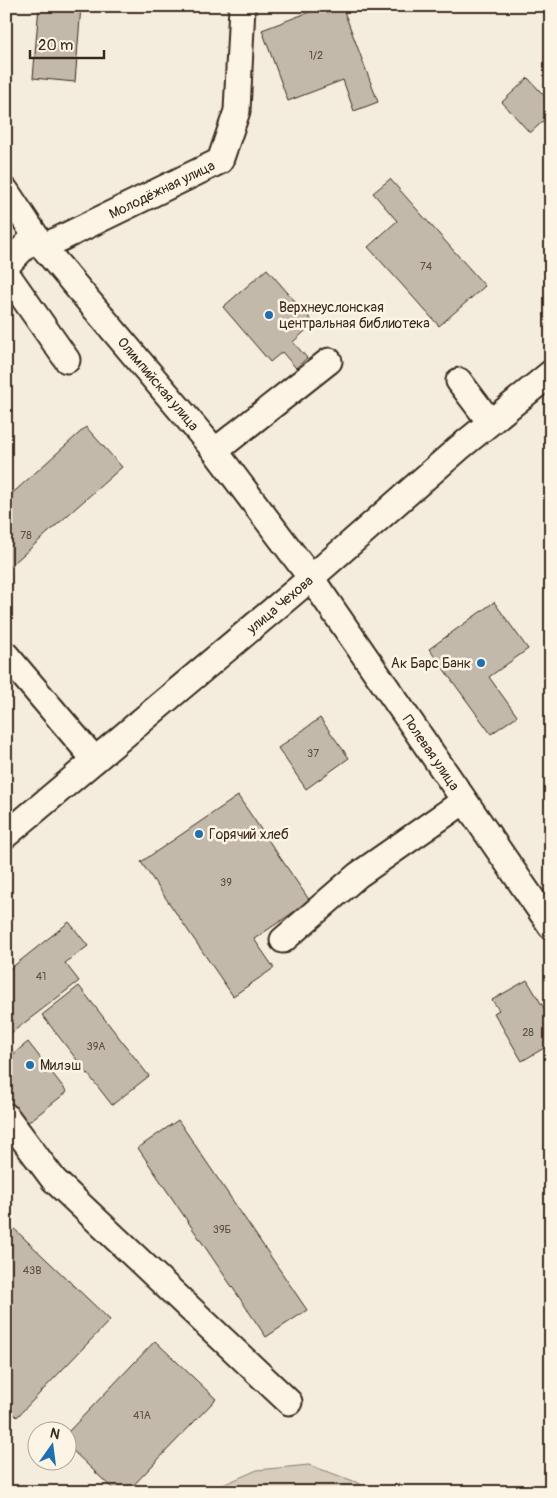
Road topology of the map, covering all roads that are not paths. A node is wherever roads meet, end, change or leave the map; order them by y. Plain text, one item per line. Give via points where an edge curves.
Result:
1 (242, 6) edge
2 (6, 191) edge
3 (39, 241) junction
4 (6, 266) edge
5 (6, 273) edge
6 (67, 360) dead end
7 (329, 361) dead end
8 (551, 373) edge
9 (459, 382) dead end
10 (490, 422) junction
11 (215, 451) junction
12 (311, 578) junction
13 (6, 655) edge
14 (95, 760) junction
15 (464, 801) junction
16 (6, 835) edge
17 (551, 926) edge
18 (283, 940) dead end
19 (6, 1116) edge
20 (289, 1402) dead end

1 - 3 street, Молодёжная улица via 237,111 220,161
2 - 3 street, Олимпийская улица
3 - 4 street
3 - 11 street, Олимпийская улица
5 - 6 street
7 - 11 street
8 - 10 street, улица Чехова
9 - 10 street
10 - 12 street, улица Чехова
11 - 12 street, Олимпийская улица
12 - 14 street, улица Чехова
12 - 15 street, Полевая улица
13 - 14 street
14 - 16 street, улица Чехова
15 - 17 street, Полевая улица
15 - 18 street via 358,875
19 - 20 street via 54,1180

